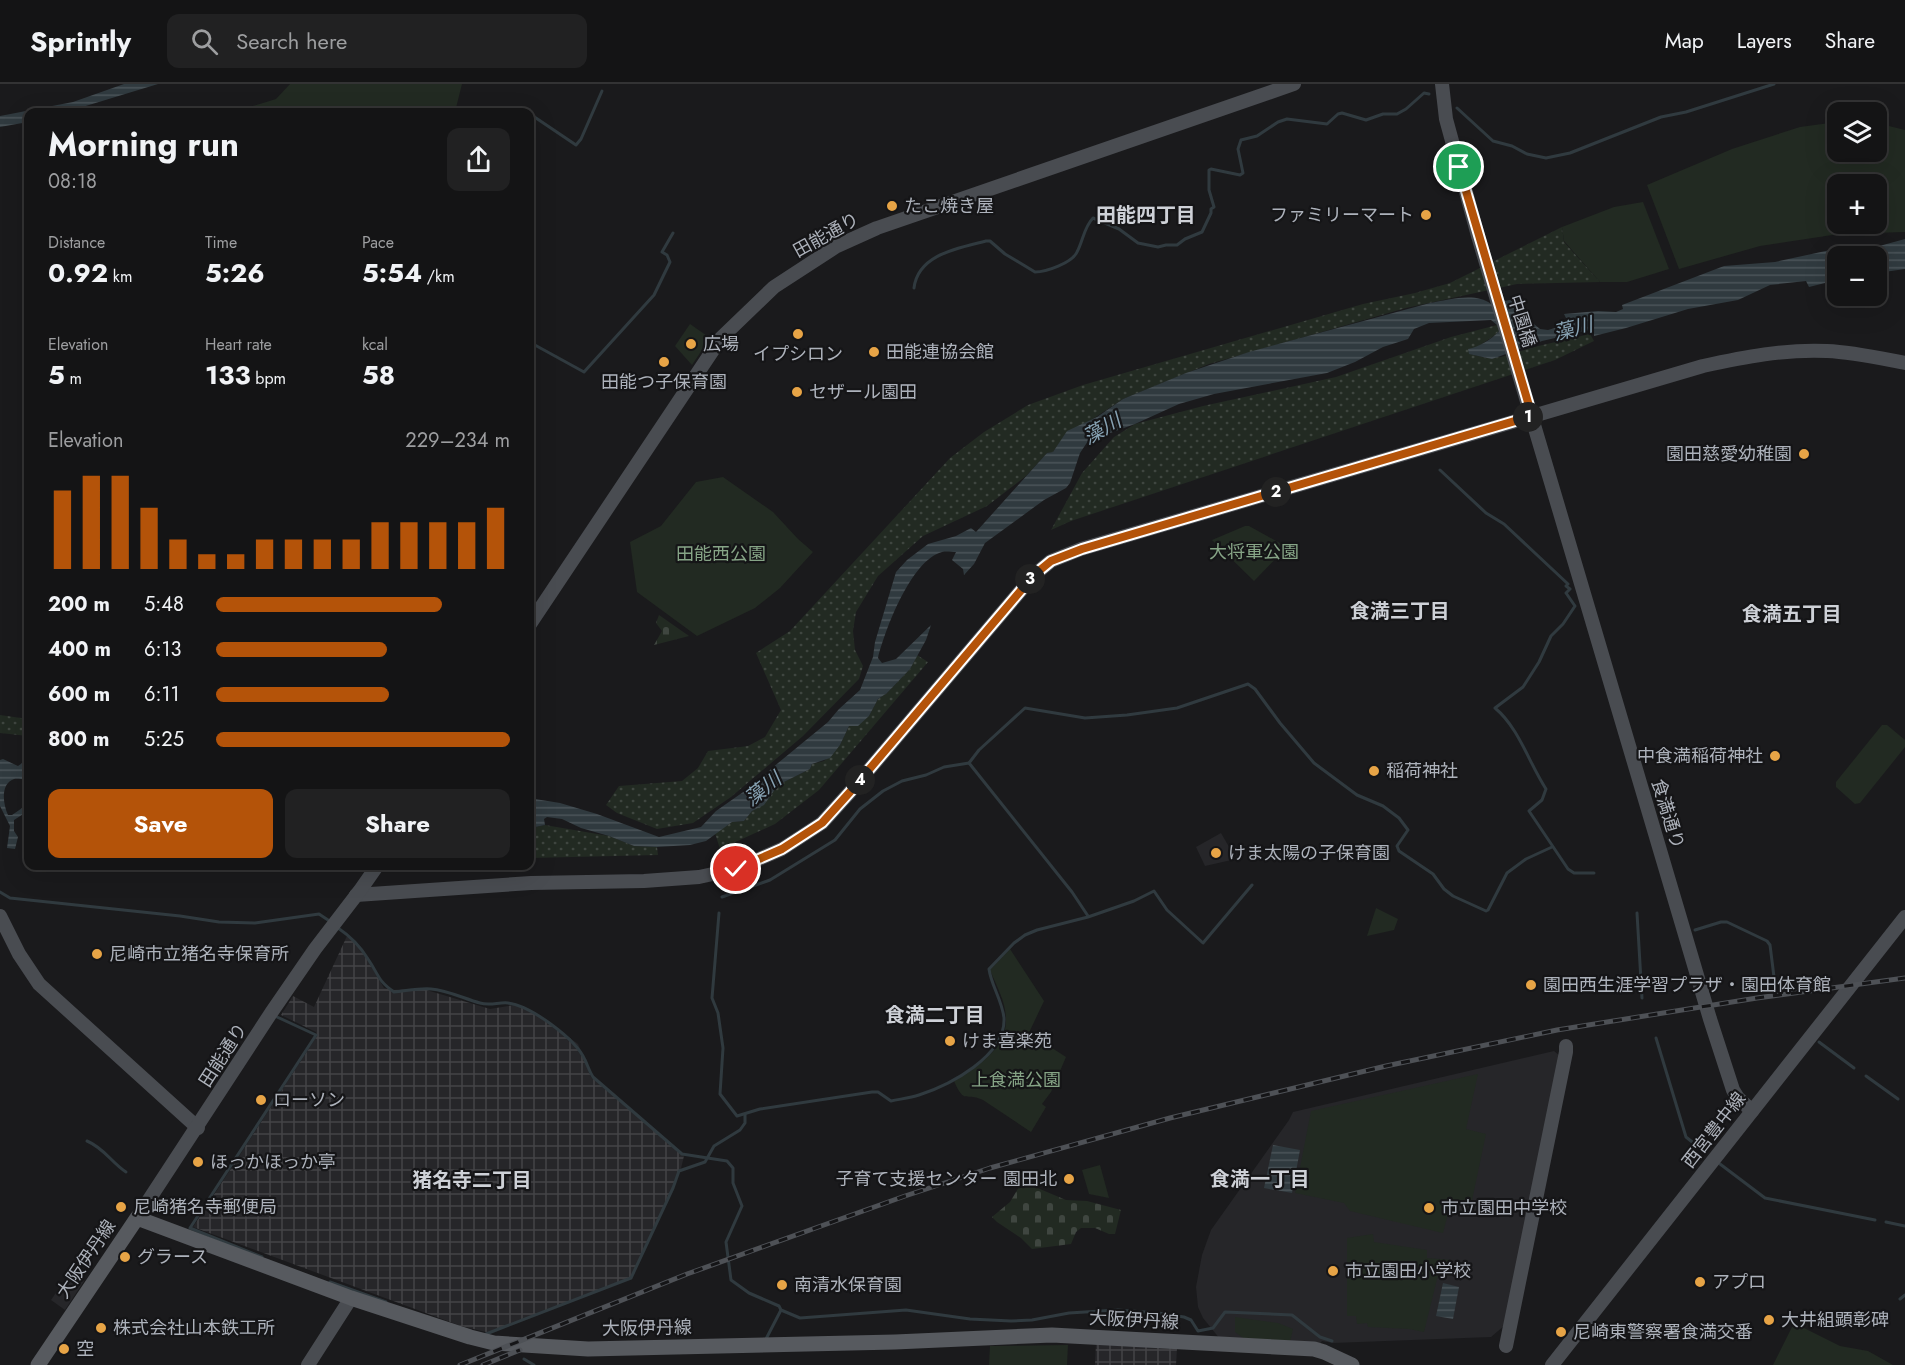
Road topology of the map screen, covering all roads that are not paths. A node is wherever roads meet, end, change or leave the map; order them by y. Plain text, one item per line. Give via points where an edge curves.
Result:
1 (1294, 84) edge
2 (1442, 84) edge
3 (1905, 363) edge
4 (1531, 413) junction
5 (534, 618) edge
6 (373, 870) edge
7 (358, 892) junction
8 (0, 916) edge
9 (1905, 917) edge
10 (1566, 1046) dead end
11 (1752, 1111) junction
12 (198, 1128) junction
13 (137, 1218) junction
14 (351, 1298) junction
15 (1506, 1346) dead end
16 (38, 1365) edge
17 (308, 1365) edge
18 (1352, 1365) edge
19 (1552, 1365) edge

1 - 5 street, 田能通り via 869,231 837,246 774,287 721,338
2 - 4 street, 中園橋 via 1446,119
3 - 4 street via 1854,353 1778,352 1703,366
4 - 7 street via 1051,561 1034,575 822,823 759,860 699,877 644,882
4 - 11 street, 食満通り via 1732,1090
6 - 7 street, 田能通り
7 - 12 street, 田能通り via 272,1013
8 - 12 street via 39,984
9 - 11 street, 西宮豊中線
10 - 15 street
11 - 19 street, 西宮豊中線
12 - 13 street, 田能通り
13 - 14 main road, 大阪伊丹線
13 - 16 main road, 大阪伊丹線
14 - 17 street
14 - 18 main road, 大阪伊丹線 via 482,1340 557,1348 872,1343 1052,1335 1314,1349

